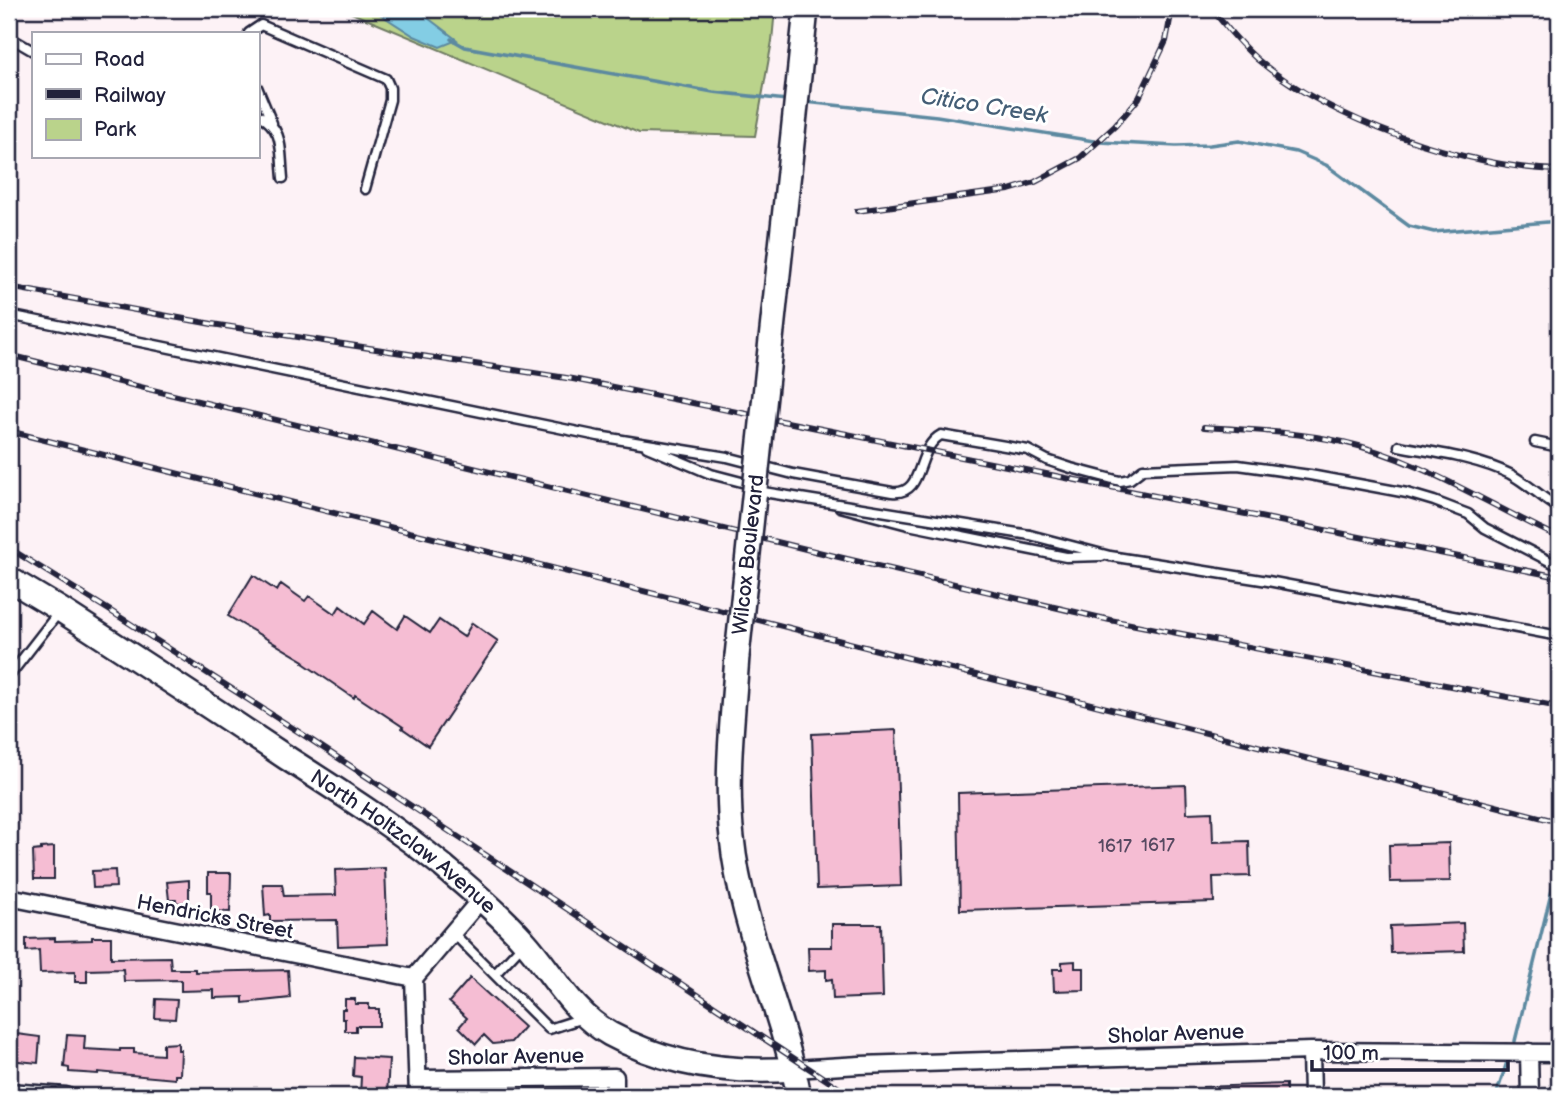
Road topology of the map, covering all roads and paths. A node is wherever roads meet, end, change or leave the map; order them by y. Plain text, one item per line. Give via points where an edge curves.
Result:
1 (806, 9) edge
2 (250, 32) edge
3 (9, 37) edge
4 (32, 50) edge
5 (259, 93) edge
6 (259, 115) edge
7 (272, 123) junction
8 (283, 178) dead end
9 (365, 189) dead end
10 (9, 315) edge
11 (635, 442) junction
12 (1535, 442) dead end
13 (1399, 446) dead end
14 (1559, 447) edge
15 (755, 490) junction
16 (1559, 508) edge
17 (1110, 556) junction
18 (1559, 566) edge
19 (9, 579) edge
20 (61, 610) junction
21 (1559, 636) edge
22 (10, 675) edge
23 (9, 897) edge
24 (481, 899) junction
25 (453, 933) junction
26 (525, 942) junction
27 (495, 974) junction
28 (414, 978) junction
29 (586, 1018) junction
30 (1311, 1051) junction
31 (1529, 1052) junction
32 (1559, 1053) edge
33 (794, 1069) junction
34 (419, 1079) junction
35 (9, 1092) edge
36 (65, 1096) edge
37 (418, 1096) edge
38 (615, 1096) edge
39 (799, 1096) edge
40 (1312, 1096) edge
41 (1530, 1096) edge

1 - 15 main road, Wilcox Boulevard, bridge
2 - 9 lane via 261,25 386,79 390,100
3 - 4 lane
5 - 7 lane
6 - 7 lane
7 - 8 lane via 279,138
10 - 11 lane
11 - 17 lane via 711,474 908,525 1066,557
11 - 18 lane via 902,494 915,481 926,449 941,435 1028,450 1046,460 1120,481 1143,469 1238,465 1434,500
12 - 14 lane
13 - 16 lane via 1457,456 1501,470
15 - 17 lane, bridge via 1030,535
15 - 33 main road, Wilcox Boulevard, bridge via 737,656 729,779 732,838 755,946
17 - 21 lane
19 - 20 main road, North Holtzclaw Avenue
20 - 22 lane
20 - 24 main road, North Holtzclaw Avenue via 396,829
23 - 28 street, Hendricks Street
24 - 25 street
24 - 26 main road, North Holtzclaw Avenue
25 - 27 lane
25 - 28 street
26 - 27 lane
26 - 29 main road, North Holtzclaw Avenue
27 - 29 lane via 549,1029
28 - 34 street
29 - 33 main road, North Holtzclaw Avenue via 620,1039 675,1060 746,1071
30 - 31 street, Sholar Avenue
30 - 33 street, Sholar Avenue
30 - 40 street
31 - 32 street, Sholar Avenue
31 - 41 street
33 - 39 main road, Wilcox Boulevard
34 - 37 street
34 - 38 street, Sholar Avenue via 615,1077
35 - 36 street

